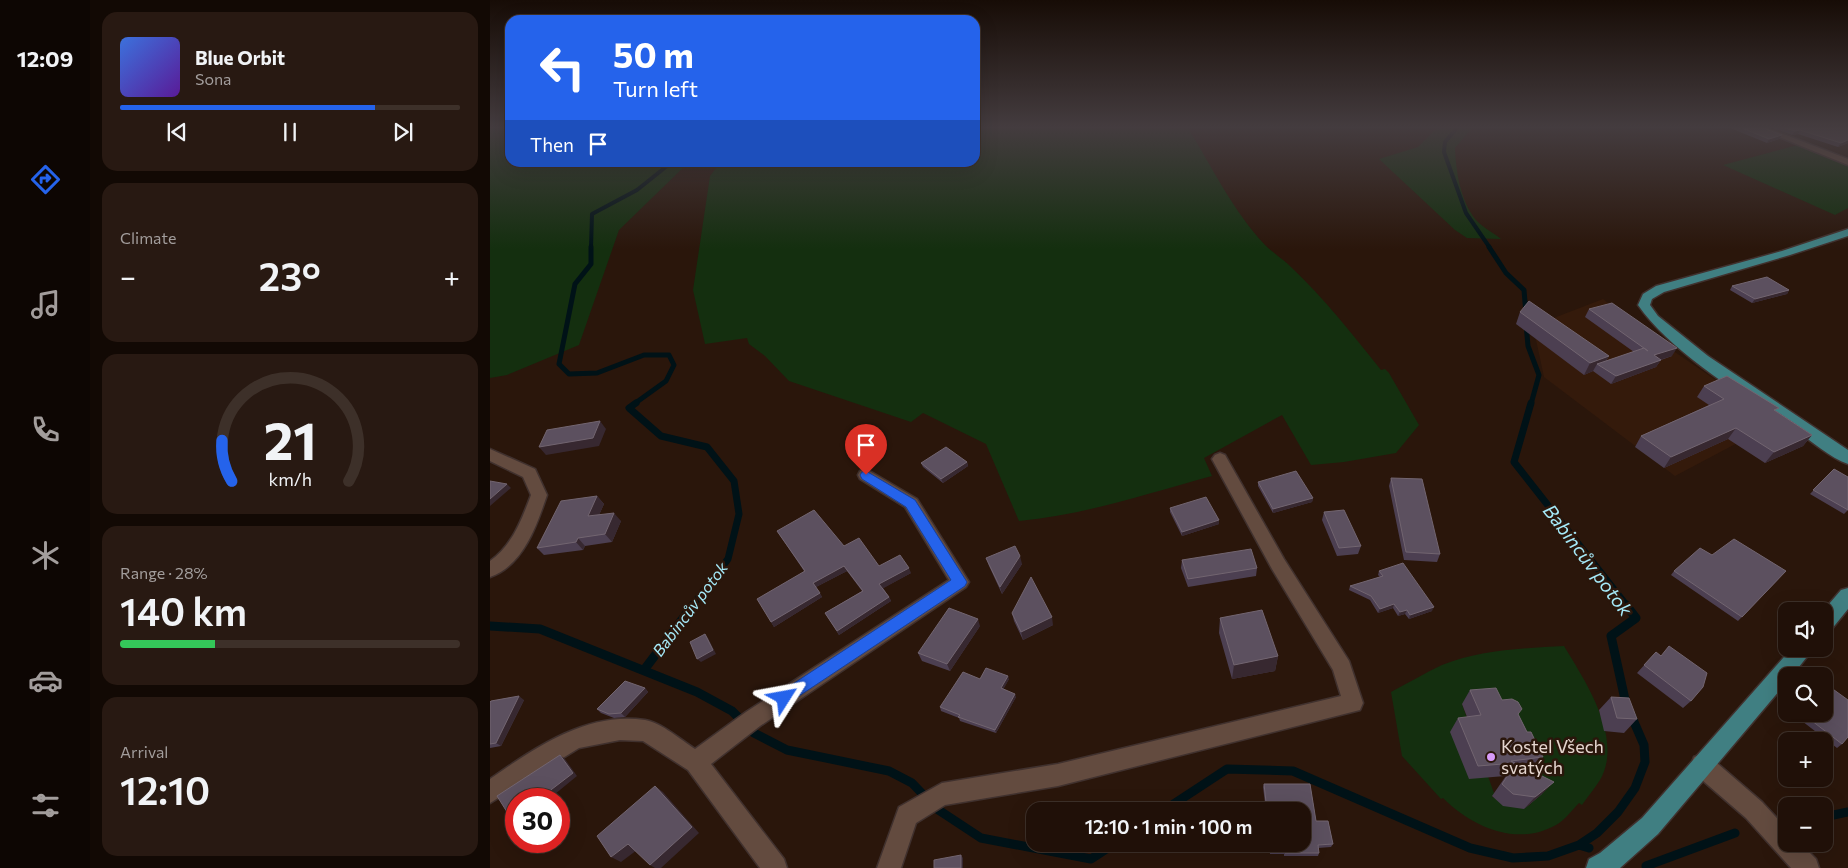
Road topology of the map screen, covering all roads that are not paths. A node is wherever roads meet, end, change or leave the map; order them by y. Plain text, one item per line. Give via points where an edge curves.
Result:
1 (1848, 232) edge
2 (490, 454) edge
3 (1220, 458) dead end
4 (1848, 458) edge
5 (866, 475) dead end
6 (490, 570) edge
7 (1848, 596) edge
8 (1833, 614) edge
9 (1796, 657) edge
10 (696, 762) junction
11 (1702, 765) junction
12 (490, 792) edge
13 (775, 868) edge
14 (889, 868) edge
15 (1598, 868) edge
16 (1807, 868) edge

1 - 4 main road via 1660,289 1647,297 1644,305 1655,322 1684,346
2 - 6 street via 529,473 540,495 530,523 508,558
3 - 14 street via 1278,564 1342,667 1353,703 1058,775 942,794 907,815
5 - 10 street via 911,503 960,582
7 - 8 main road
9 - 11 main road
10 - 12 street via 646,731 606,732 576,738 559,746
10 - 13 street
11 - 15 main road via 1650,826
11 - 16 street via 1754,810

